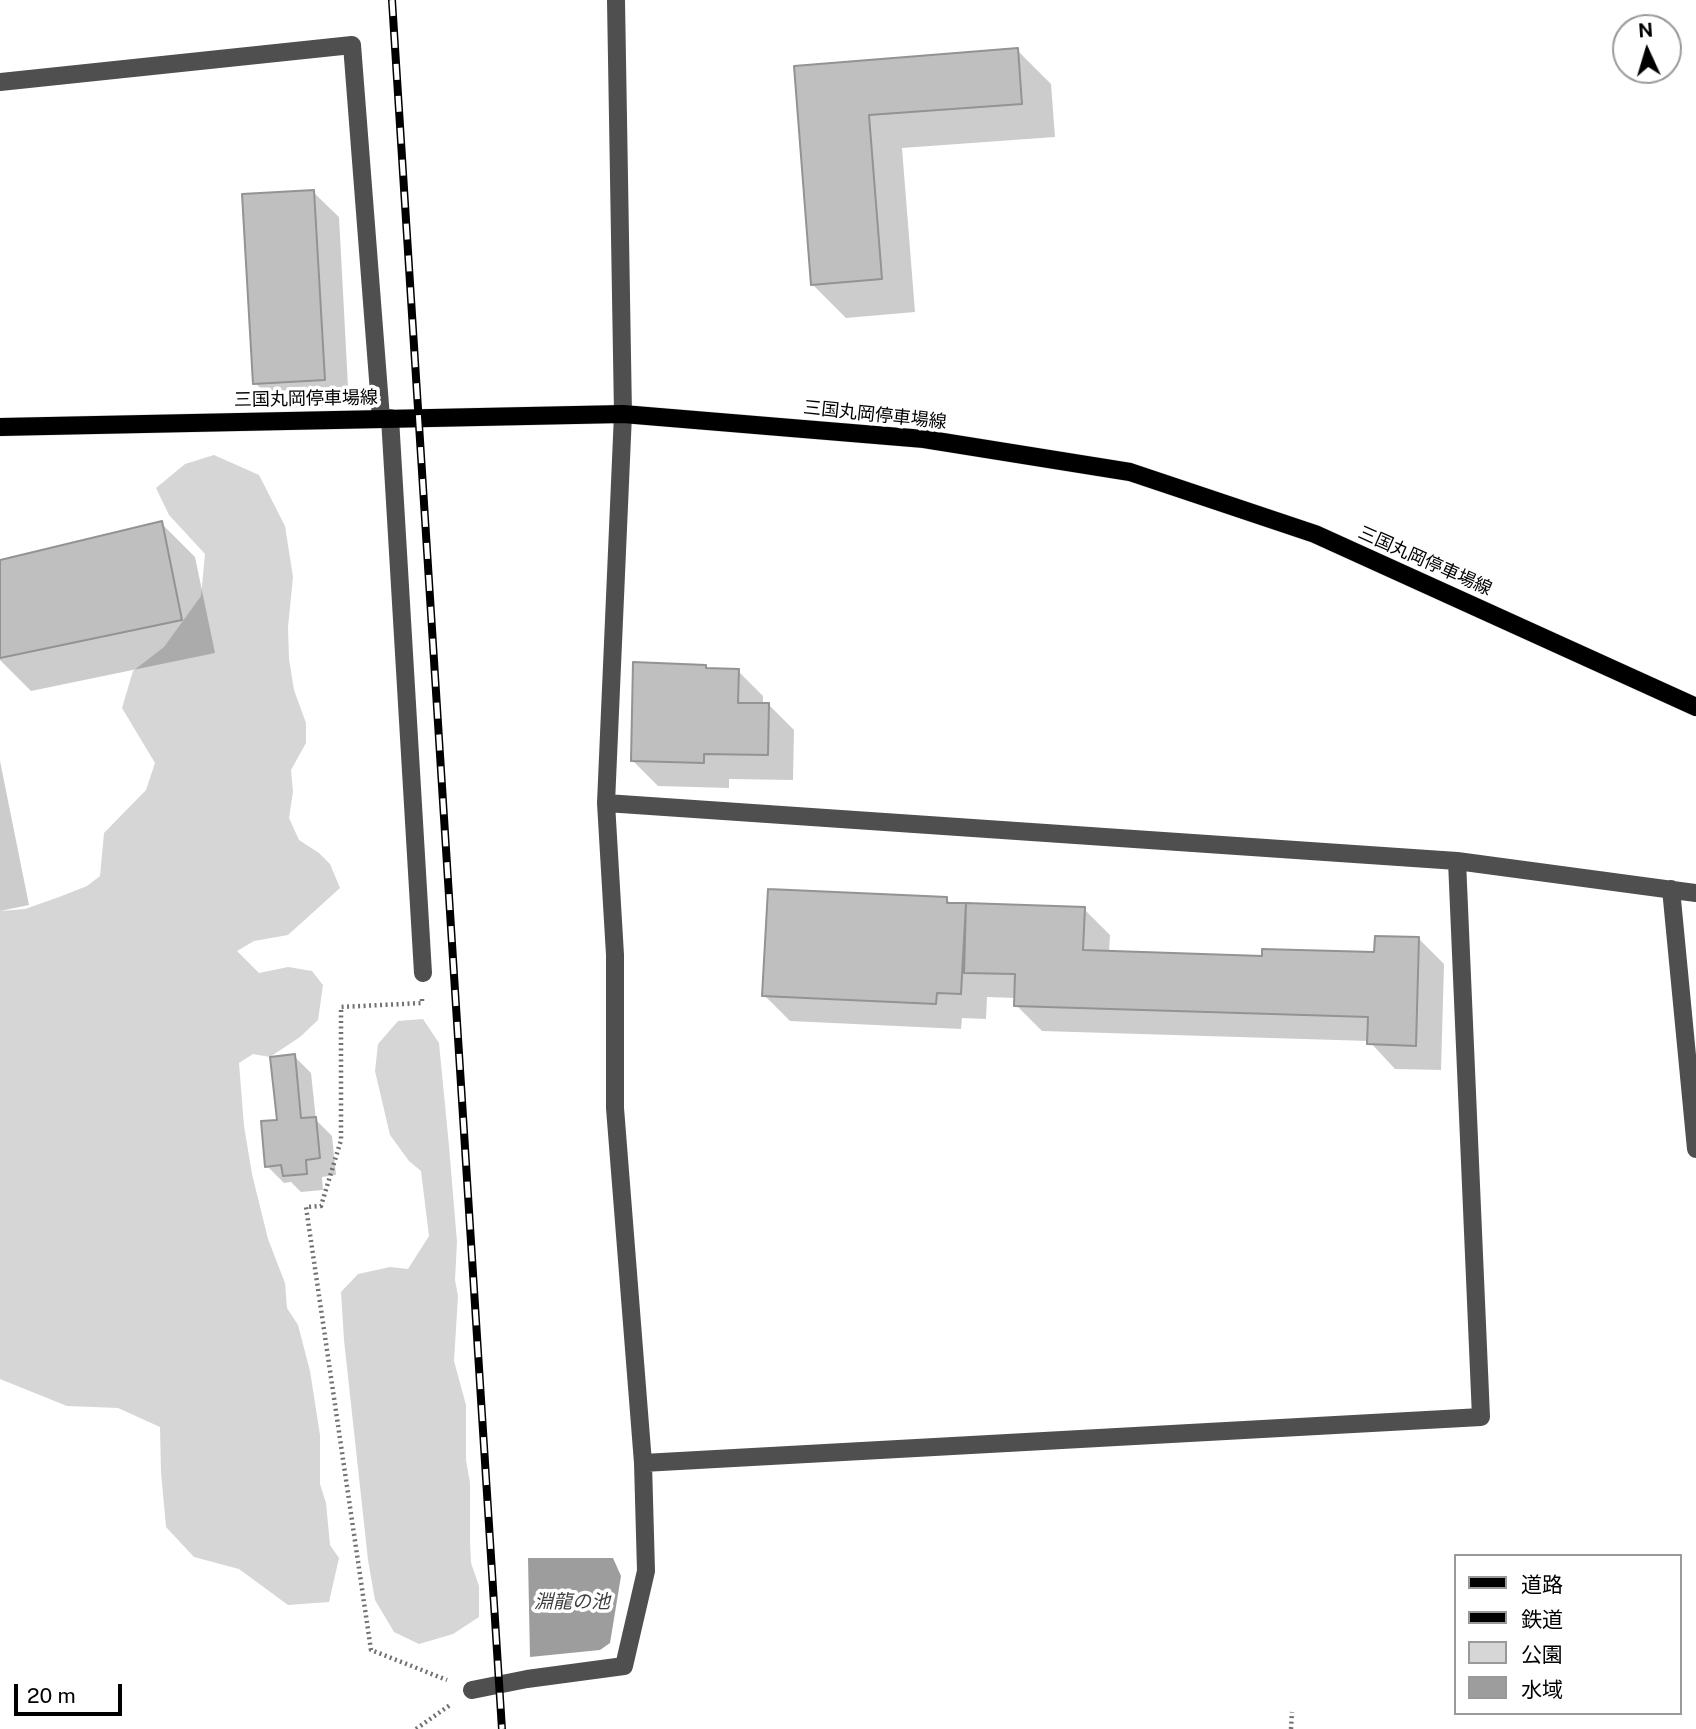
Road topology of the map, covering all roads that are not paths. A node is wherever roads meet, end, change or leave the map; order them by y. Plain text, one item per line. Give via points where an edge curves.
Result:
1 (616, 0) edge
2 (0, 82) edge
3 (623, 414) junction
4 (385, 418) junction
5 (0, 427) edge
6 (1696, 707) edge
7 (606, 803) junction
8 (1457, 861) junction
9 (1671, 889) junction
10 (1696, 893) edge
11 (423, 973) road end
12 (1696, 1149) edge
13 (643, 1463) junction
14 (472, 1690) road end

1 - 3 street
2 - 4 street via 352,45
3 - 4 main road, 三国丸岡停車場線
3 - 6 main road, 三国丸岡停車場線 via 925,439 1130,472 1315,534
3 - 7 street
4 - 5 main road, 三国丸岡停車場線
4 - 11 street
7 - 8 street
7 - 13 street via 615,955 615,1108
8 - 9 street
8 - 13 street via 1481,1417
9 - 10 street
9 - 12 street
13 - 14 street via 646,1571 624,1666

